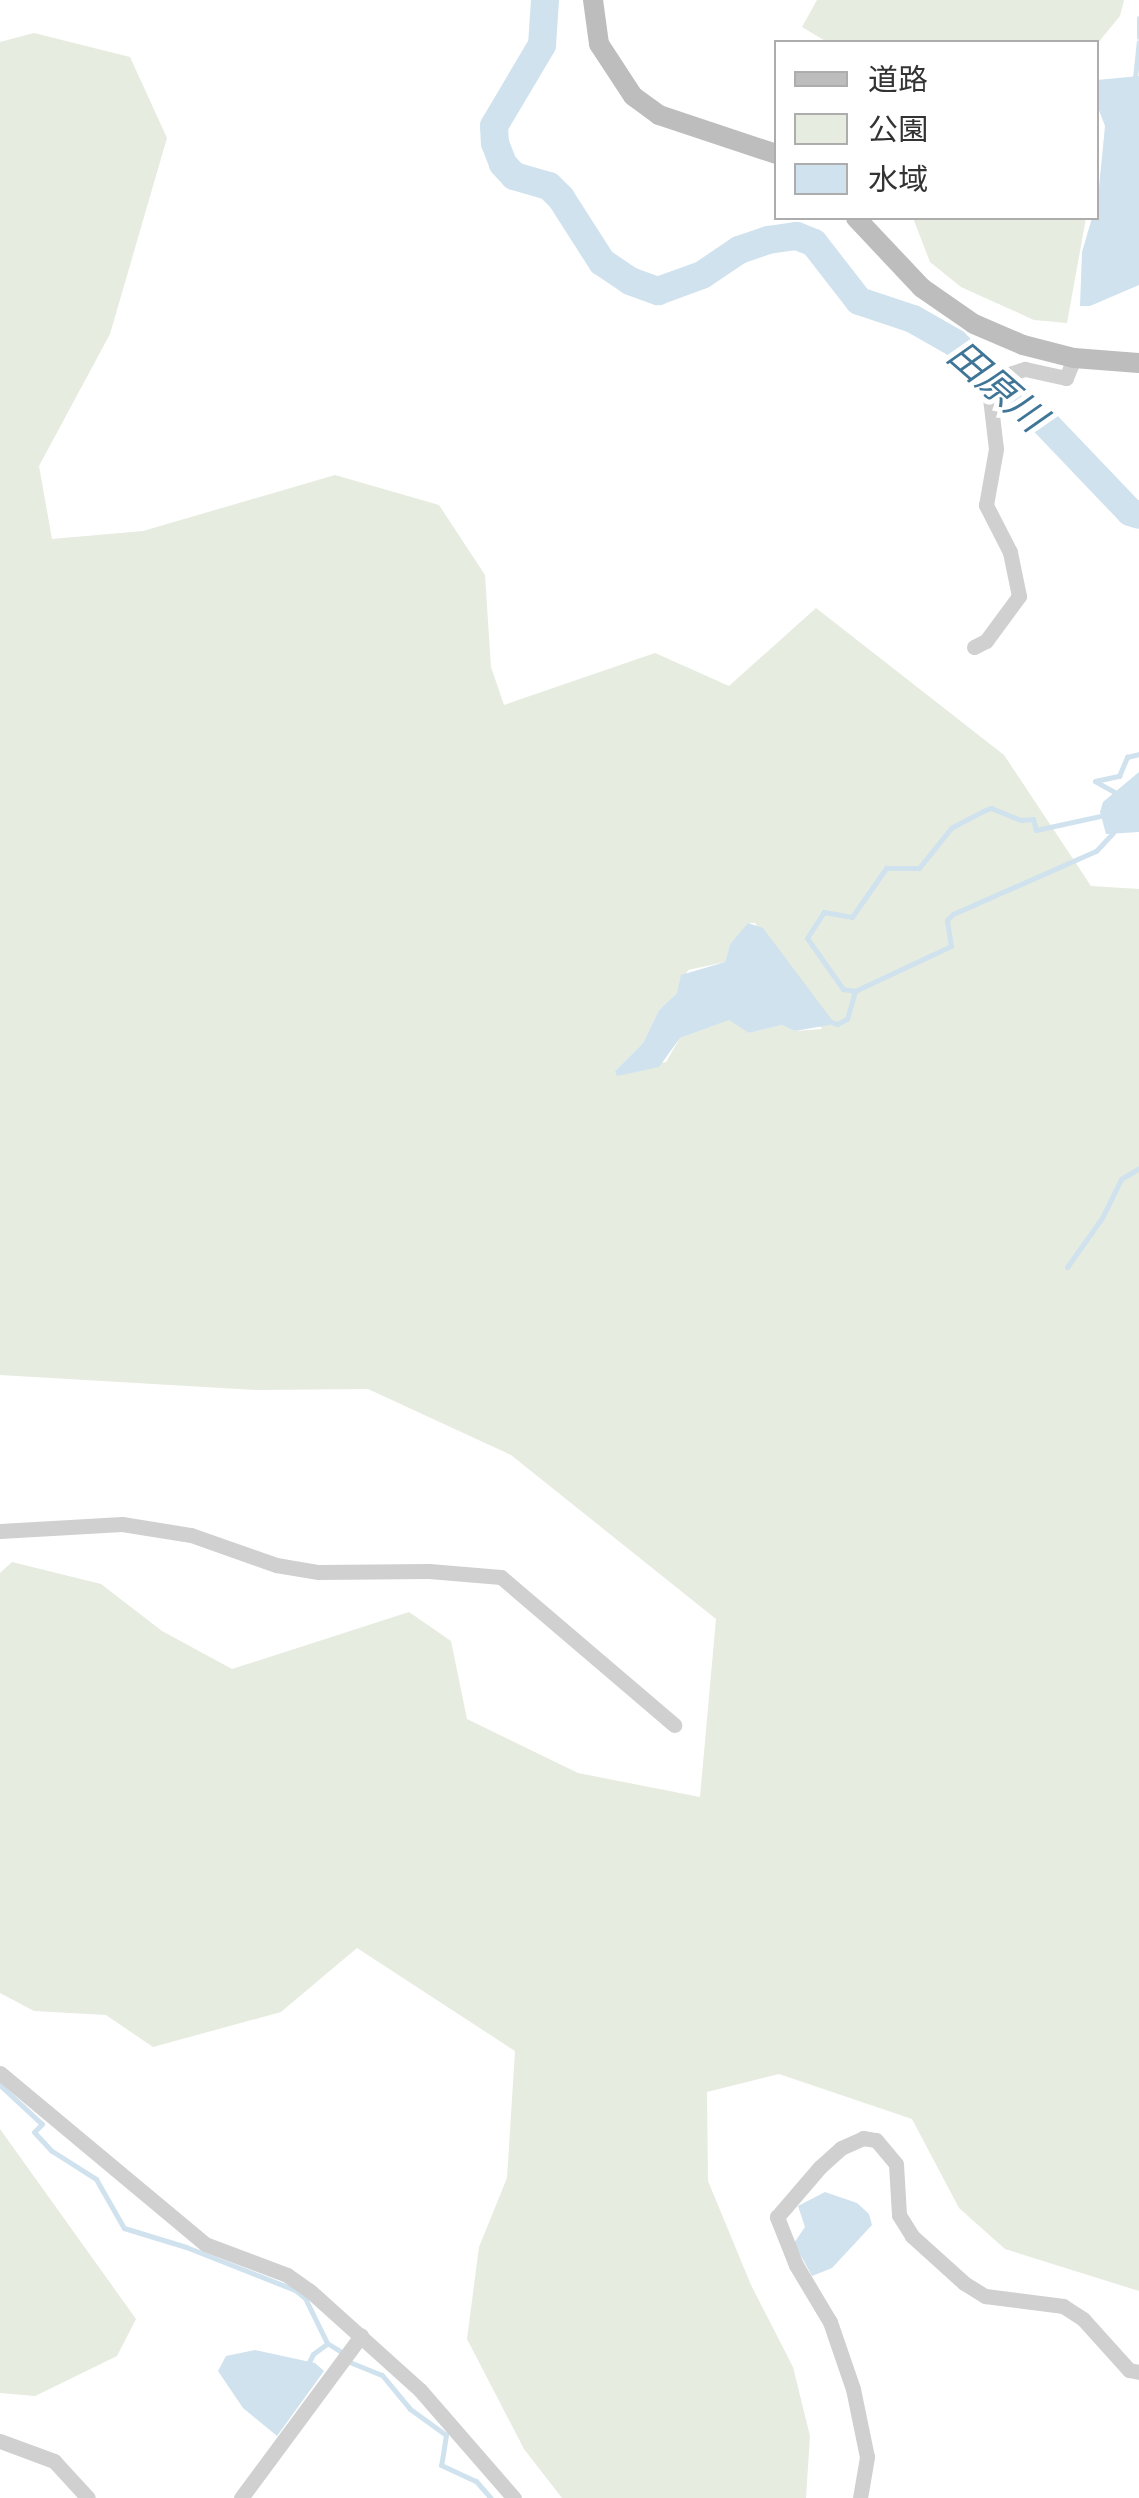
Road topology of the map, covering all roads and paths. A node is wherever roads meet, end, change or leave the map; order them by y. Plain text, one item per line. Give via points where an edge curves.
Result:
1 (593, 0) edge
2 (774, 153) edge
3 (858, 220) edge
4 (1074, 358) junction
5 (1139, 363) edge
6 (974, 647) dead end
7 (0, 1531) edge
8 (674, 1725) dead end
9 (0, 2073) edge
10 (361, 2336) junction
11 (1139, 2372) edge
12 (0, 2441) edge
13 (88, 2498) edge
14 (240, 2498) edge
15 (514, 2498) edge
16 (860, 2498) edge

1 - 2 main road via 599,44 633,96 659,115
3 - 4 main road via 946,307 1023,345
4 - 5 main road
4 - 6 street via 1066,378 1025,369 988,390 996,449 986,505 1010,552 1019,596 986,641
7 - 8 street via 122,1524 191,1535 276,1565 318,1572 502,1577
9 - 10 street via 205,2244 287,2275
10 - 14 street
10 - 15 street via 420,2390
11 - 16 street via 1062,2306 986,2296 964,2283 912,2236 900,2215 896,2164 876,2140 863,2138 820,2166 777,2217 830,2322 853,2389 867,2456
12 - 13 street via 54,2461

